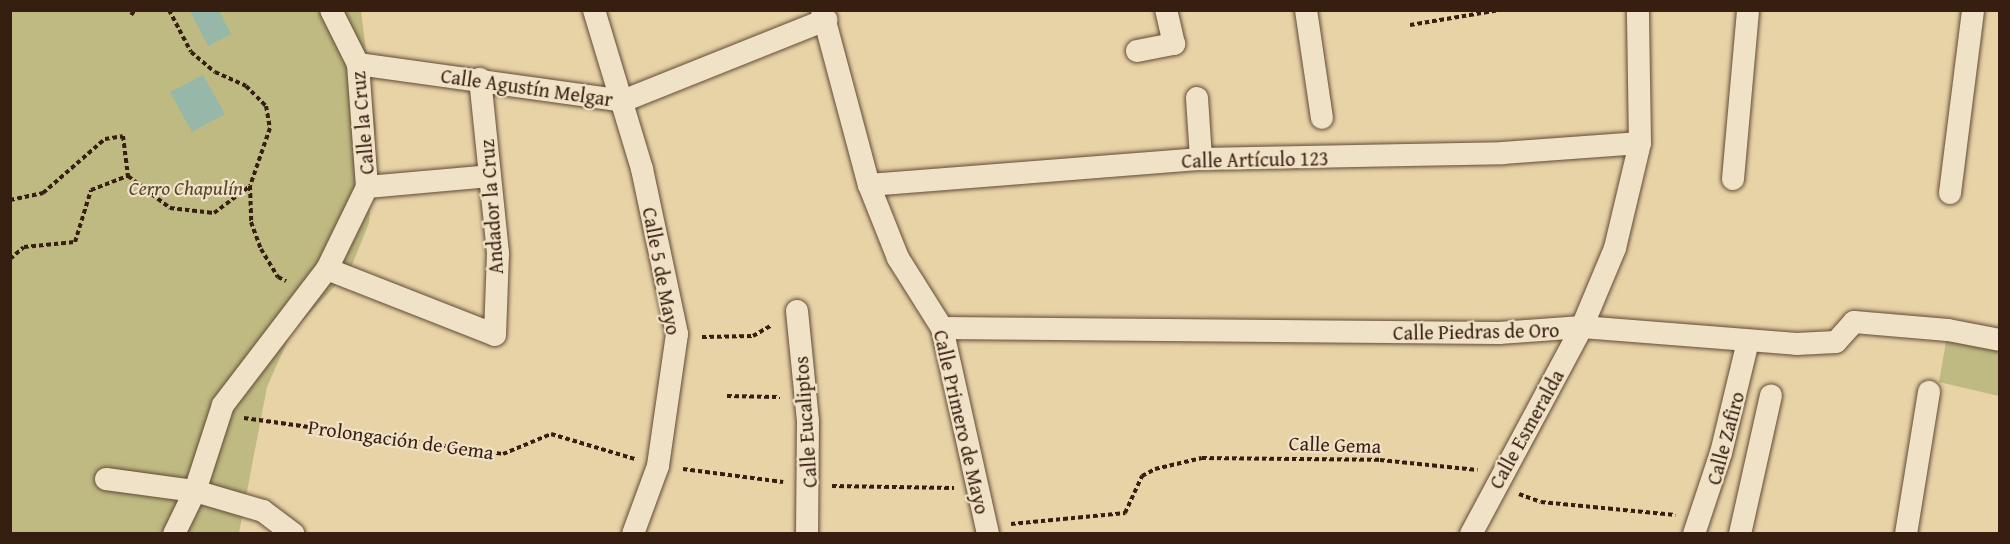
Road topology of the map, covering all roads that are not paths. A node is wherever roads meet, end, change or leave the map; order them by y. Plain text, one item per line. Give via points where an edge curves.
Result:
1 (331, 10) edge
2 (594, 10) edge
3 (1166, 10) edge
4 (1306, 10) edge
5 (1638, 10) edge
6 (1748, 10) edge
7 (1973, 10) edge
8 (824, 15) edge
9 (1137, 51) dead end
10 (358, 64) junction
11 (480, 79) junction
12 (1197, 98) dead end
13 (623, 101) junction
14 (1322, 118) dead end
15 (1640, 143) junction
16 (1201, 159) junction
17 (490, 176) junction
18 (1733, 179) dead end
19 (869, 185) junction
20 (367, 187) junction
21 (1950, 193) dead end
22 (327, 269) junction
23 (797, 310) road end
24 (1582, 327) junction
25 (942, 328) junction
26 (2000, 340) edge
27 (1748, 341) junction
28 (1929, 392) dead end
29 (1772, 395) dead end
30 (106, 479) dead end
31 (195, 491) junction
32 (1697, 526) edge
33 (987, 530) edge
34 (174, 534) edge
35 (293, 534) edge
36 (633, 534) edge
37 (807, 534) edge
38 (1471, 534) edge
39 (1740, 534) edge
40 (1906, 534) edge

1 - 10 street, Calle la Cruz
2 - 13 street, Calle 5 de Mayo
3 - 9 street via 1174,44
4 - 14 street
5 - 15 street, Calle Esmeralda
6 - 18 street
7 - 21 street
8 - 13 street, Calle Agustín Melgar
8 - 19 street, Calle Primero de Mayo
10 - 11 street, Calle Agustín Melgar
10 - 20 street, Calle la Cruz
11 - 13 street, Calle Agustín Melgar
11 - 17 street, Andador la Cruz
12 - 16 street
13 - 36 street, Calle 5 de Mayo via 677,334 658,466
15 - 16 street, Calle Artículo 123 via 1491,153
15 - 24 street, Calle Esmeralda via 1614,248
16 - 19 street, Calle Artículo 123
17 - 20 street
17 - 22 street, Andador la Cruz via 498,253 495,335
19 - 25 street, Calle Primero de Mayo via 898,258
20 - 22 street, Calle la Cruz
22 - 31 street, Calle la Cruz via 220,415
23 - 37 street, Calle Eucaliptos via 811,486
24 - 25 street, Calle Piedras de Oro via 1464,333
24 - 27 street, Calle Piedras de Oro
24 - 38 street, Calle Esmeralda
25 - 33 street, Calle Primero de Mayo
26 - 27 street, Calle Piedras de Oro via 1948,330 1854,322 1836,342
27 - 32 street, Calle Zafiro
28 - 40 street
29 - 39 street
30 - 31 street
31 - 34 street
31 - 35 street via 263,511

